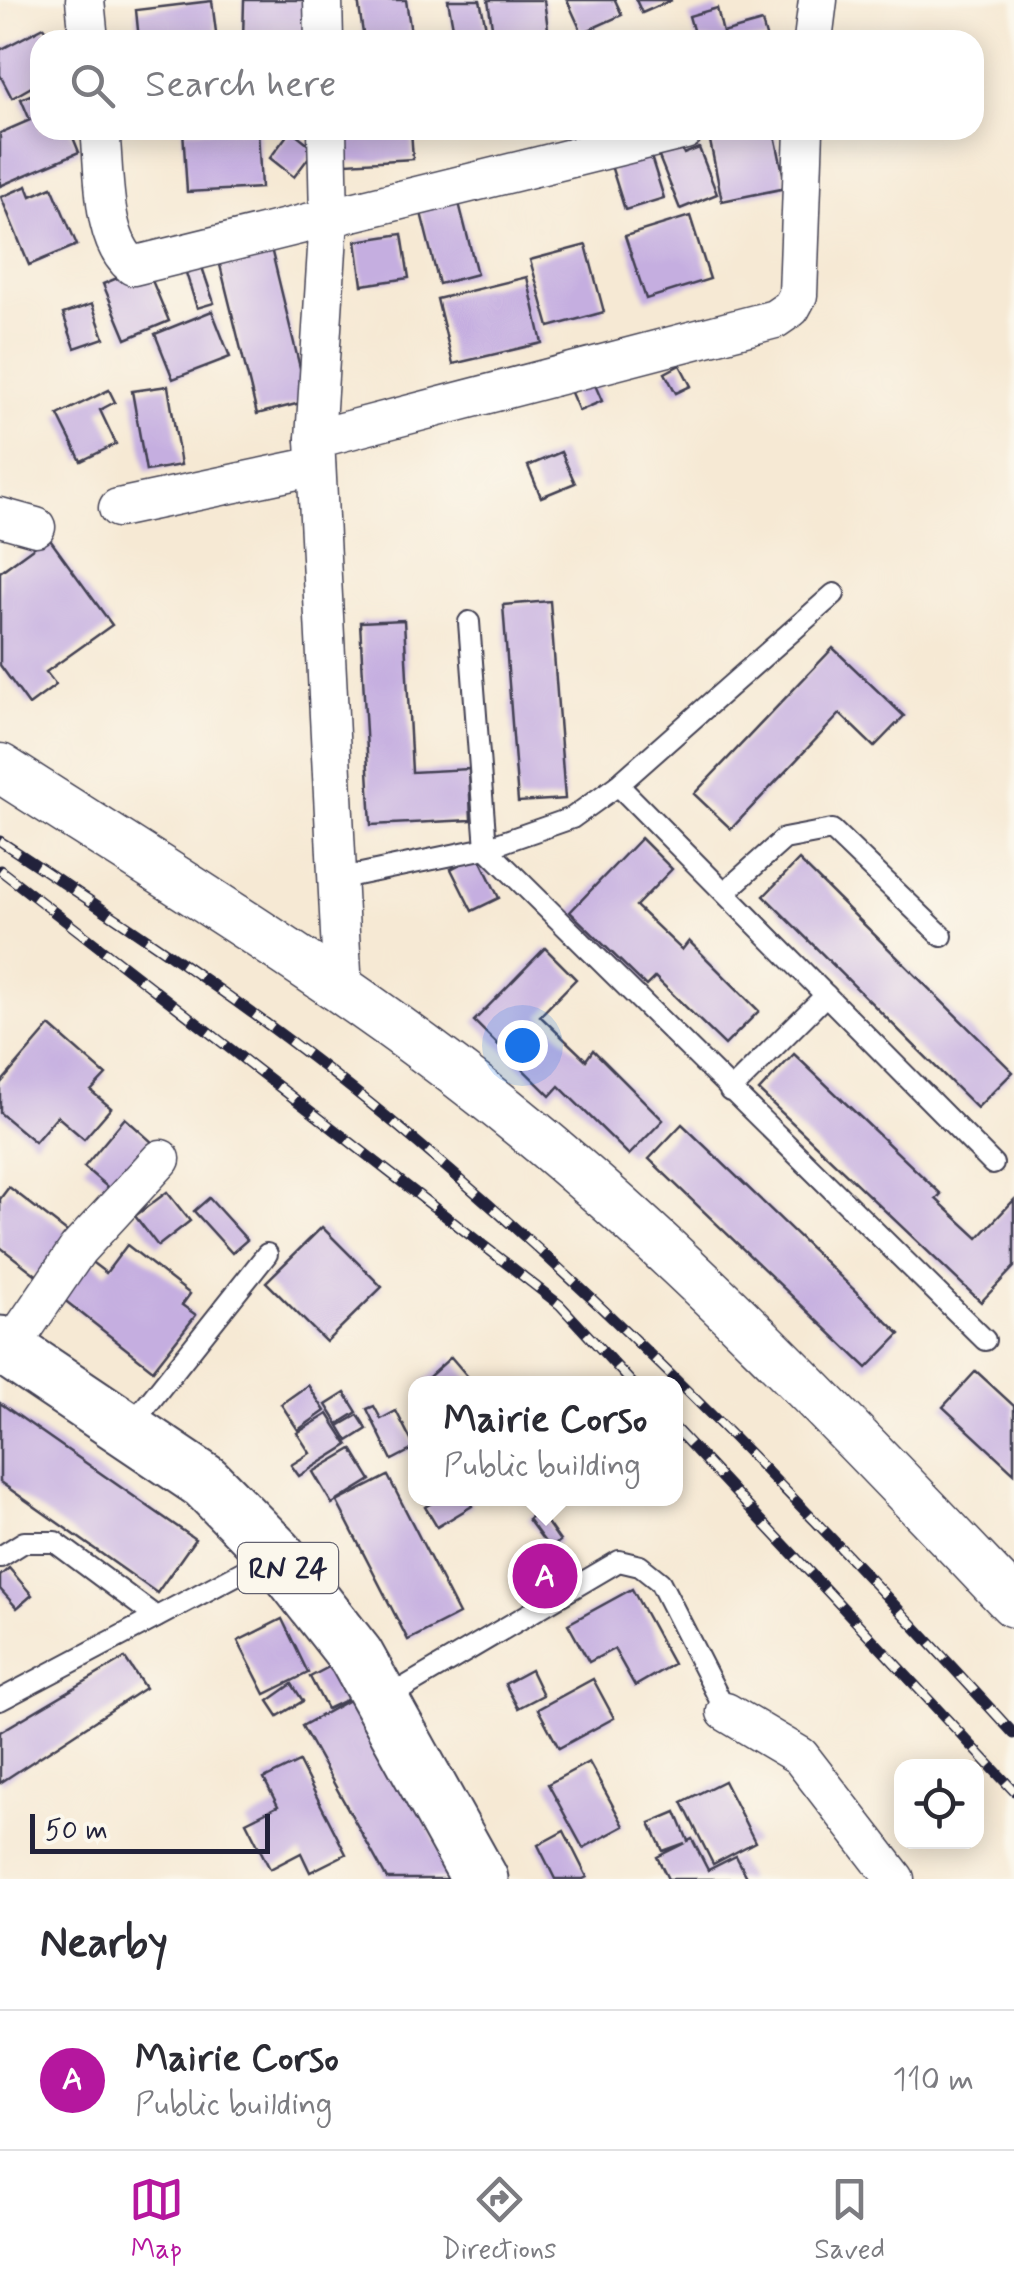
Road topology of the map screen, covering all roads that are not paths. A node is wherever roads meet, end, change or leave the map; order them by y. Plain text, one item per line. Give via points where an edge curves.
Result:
1 (84, 0) edge
2 (323, 0) edge
3 (818, 0) edge
4 (88, 30) edge
5 (324, 30) edge
6 (814, 30) edge
7 (101, 140) edge
8 (327, 140) edge
9 (645, 140) edge
10 (804, 140) edge
11 (330, 218) junction
12 (316, 453) junction
13 (118, 508) dead end
14 (834, 594) dead end
15 (469, 622) dead end
16 (0, 768) edge
17 (618, 785) junction
18 (486, 848) junction
19 (337, 879) junction
20 (725, 892) junction
21 (942, 936) dead end
22 (342, 992) junction
23 (826, 995) junction
24 (730, 1090) junction
25 (160, 1160) dead end
26 (993, 1164) dead end
27 (267, 1254) dead end
28 (984, 1340) dead end
29 (4, 1347) edge
30 (127, 1430) junction
31 (276, 1554) junction
32 (0, 1557) edge
33 (1014, 1603) edge
34 (156, 1617) junction
35 (0, 1700) edge
36 (381, 1701) junction
37 (726, 1712) joint
38 (480, 1879) edge
39 (894, 1879) edge

1 - 4 street
2 - 5 street
3 - 6 street
7 - 11 street via 113,234 119,255 133,266
8 - 11 street
9 - 11 street
10 - 12 street via 798,295 791,308
11 - 12 street
12 - 13 street
12 - 19 street
14 - 17 lane
15 - 18 lane
16 - 22 street
17 - 18 lane via 572,818
17 - 20 lane
18 - 19 lane
18 - 24 lane
19 - 22 street
20 - 21 lane via 784,839 832,830
20 - 23 lane
22 - 33 street via 526,1128 673,1259
23 - 24 lane
23 - 26 lane
24 - 28 lane
25 - 29 street via 78,1249
27 - 30 lane
29 - 30 main road, RN 24
30 - 31 main road, RN 24 via 206,1482
31 - 34 lane
31 - 36 main road, RN 24 via 356,1656
32 - 34 lane via 24,1542 55,1542
34 - 35 lane
36 - 37 lane via 619,1561 640,1566 660,1582
36 - 38 main road, RN 24
37 - 39 street via 800,1756

